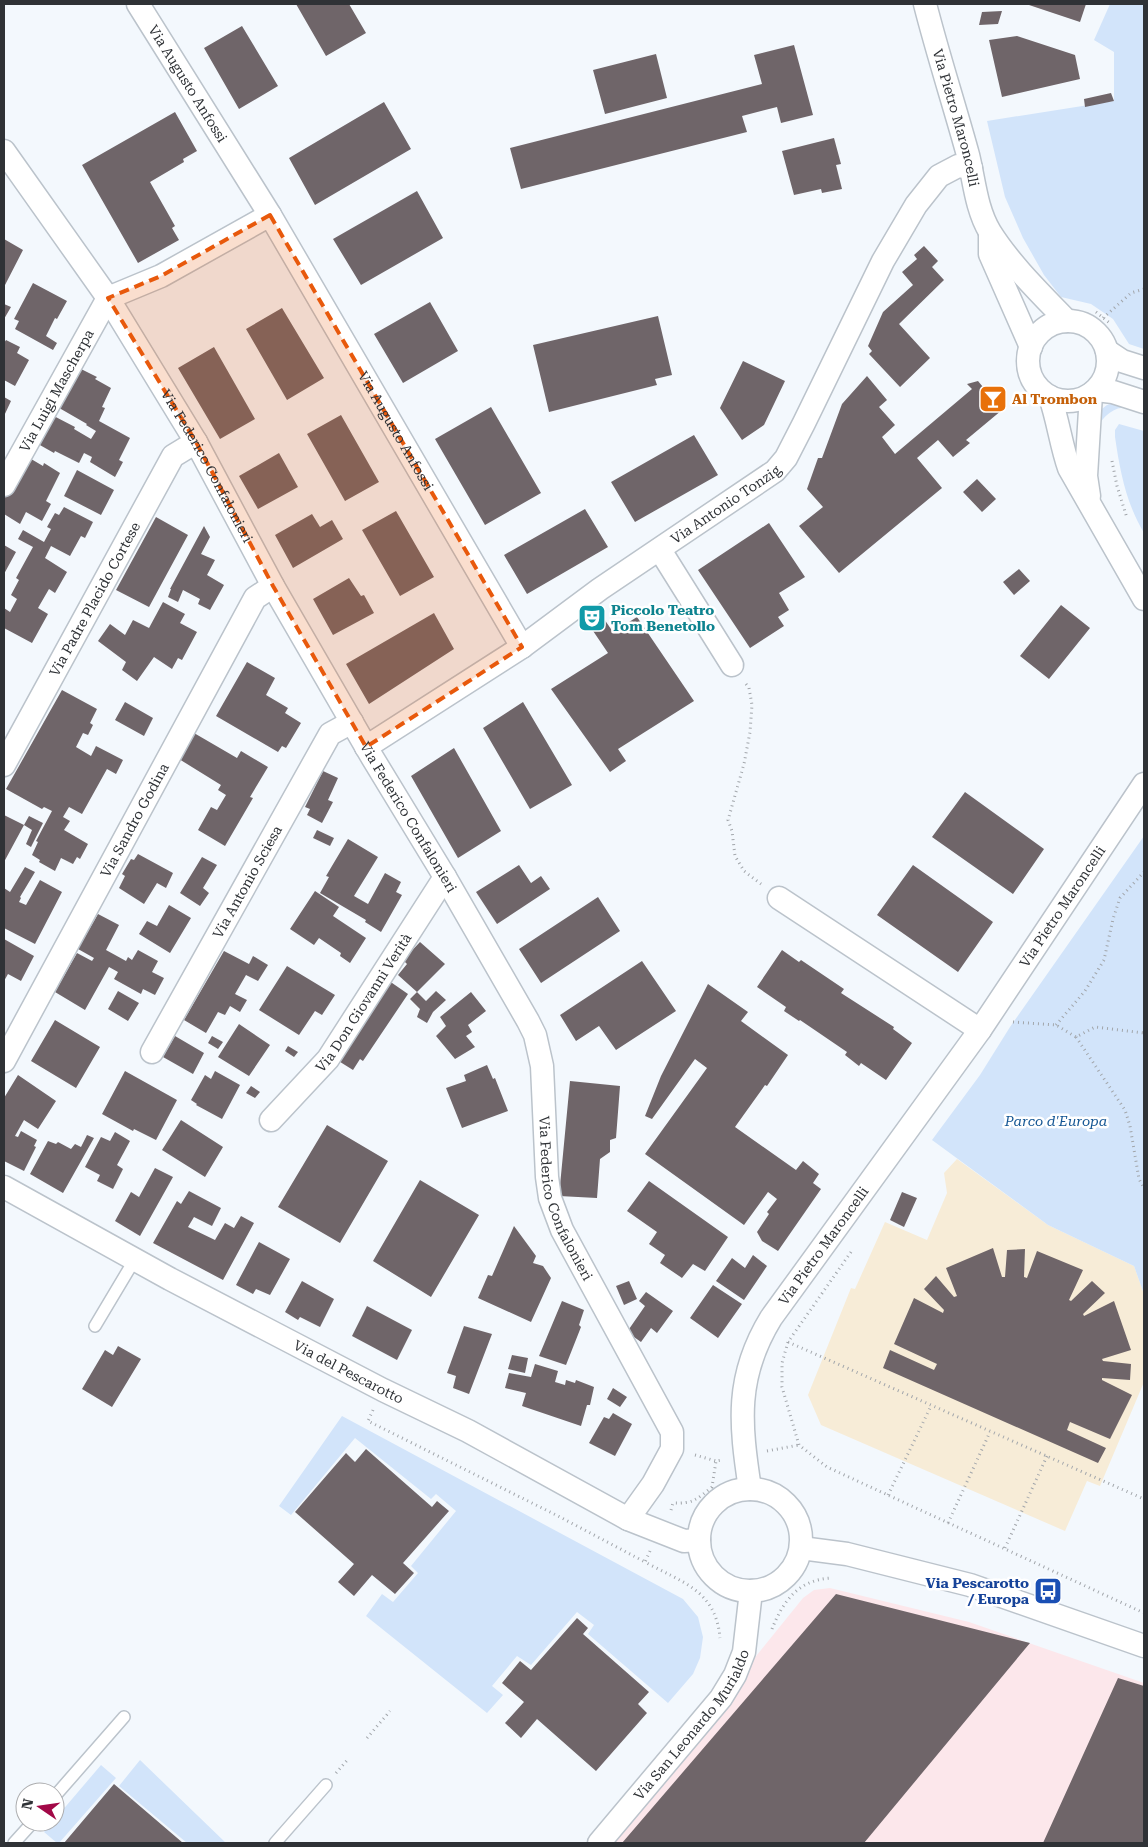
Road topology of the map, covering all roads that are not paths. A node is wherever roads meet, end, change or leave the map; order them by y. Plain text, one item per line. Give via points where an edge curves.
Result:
1 (138, 4) edge
2 (925, 4) edge
3 (6, 162) edge
4 (971, 168) junction
5 (270, 215) junction
6 (989, 231) junction
7 (108, 298) junction
8 (1068, 322) junction
9 (1031, 347) junction
10 (1106, 351) junction
11 (1144, 368) edge
12 (1094, 392) junction
13 (1050, 397) junction
14 (1144, 402) edge
15 (196, 442) junction
16 (4, 485) edge
17 (1090, 502) junction
18 (660, 550) junction
19 (273, 586) junction
20 (1144, 599) edge
21 (522, 647) junction
22 (732, 665) road end
23 (352, 722) junction
24 (366, 746) junction
25 (4, 765) edge
26 (1144, 784) edge
27 (445, 877) junction
28 (779, 898) road end
29 (980, 1030) junction
30 (152, 1052) dead end
31 (4, 1061) edge
32 (271, 1120) dead end
33 (4, 1187) edge
34 (135, 1259) junction
35 (96, 1326) dead end
36 (750, 1489) junction
37 (628, 1518) junction
38 (699, 1540) junction
39 (800, 1548) junction
40 (751, 1591) junction
41 (1144, 1646) edge
42 (124, 1717) dead end
43 (326, 1784) dead end
44 (65, 1785) edge
45 (23, 1832) edge
46 (14, 1843) edge
47 (275, 1843) edge
48 (599, 1843) edge

1 - 5 street, Via Augusto Anfossi
2 - 4 street, Via Pietro Maroncelli
3 - 7 street, Via Federico Confalonieri
4 - 6 street, Via Pietro Maroncelli
4 - 18 street, Via Antonio Tonzig via 958,166 939,176 916,205 883,261 801,430 776,471
5 - 7 street via 161,276
5 - 21 street, Via Augusto Anfossi
6 - 8 street, Via Pietro Maroncelli via 1022,273
6 - 9 street, Via Pietro Maroncelli via 990,254
7 - 15 street, Via Federico Confalonieri
7 - 16 street, Via Luigi Mascherpa
8 - 9 street via 1045,329
8 - 10 street via 1092,330
9 - 13 street via 1028,361 1031,375
10 - 11 street via 1122,361
10 - 12 street via 1106,372
12 - 13 street via 1071,401
12 - 14 street via 1113,392
12 - 17 street via 1086,476
13 - 17 street via 1069,468
15 - 19 street, Via Federico Confalonieri
15 - 25 street, Via Padre Placido Cortese via 173,456
17 - 20 street
18 - 21 street, Via Antonio Tonzig via 600,589
18 - 22 street
19 - 23 street, Via Federico Confalonieri
19 - 31 street, Via Sandro Godina via 255,598
21 - 24 street, Via Antonio Tonzig
23 - 24 street, Via Federico Confalonieri
23 - 30 street, Via Antonio Sciesa via 330,734
24 - 27 street, Via Federico Confalonieri
26 - 29 street, Via Pietro Maroncelli
27 - 32 street, Via Don Giovanni Verità via 328,1058
27 - 37 street, Via Federico Confalonieri via 535,1035 542,1066 547,1177 550,1198 562,1230 672,1432 672,1449 653,1484
28 - 29 street
29 - 36 street, Via Pietro Maroncelli via 758,1339 743,1388 741,1417
33 - 34 street, Via del Pescarotto
34 - 35 lane
34 - 37 street, Via del Pescarotto via 383,1390 468,1431
36 - 38 street via 734,1491 714,1504 701,1525
36 - 39 street via 778,1497 789,1506 801,1533
37 - 38 street, Via del Pescarotto via 684,1541
38 - 40 street via 701,1554 714,1576 725,1585
39 - 40 street via 795,1564 784,1578 768,1587
39 - 41 street via 848,1554 970,1585
40 - 48 street, Via San Leonardo Murialdo via 744,1652 735,1675 721,1698
42 - 44 lane
43 - 47 lane
45 - 46 lane

